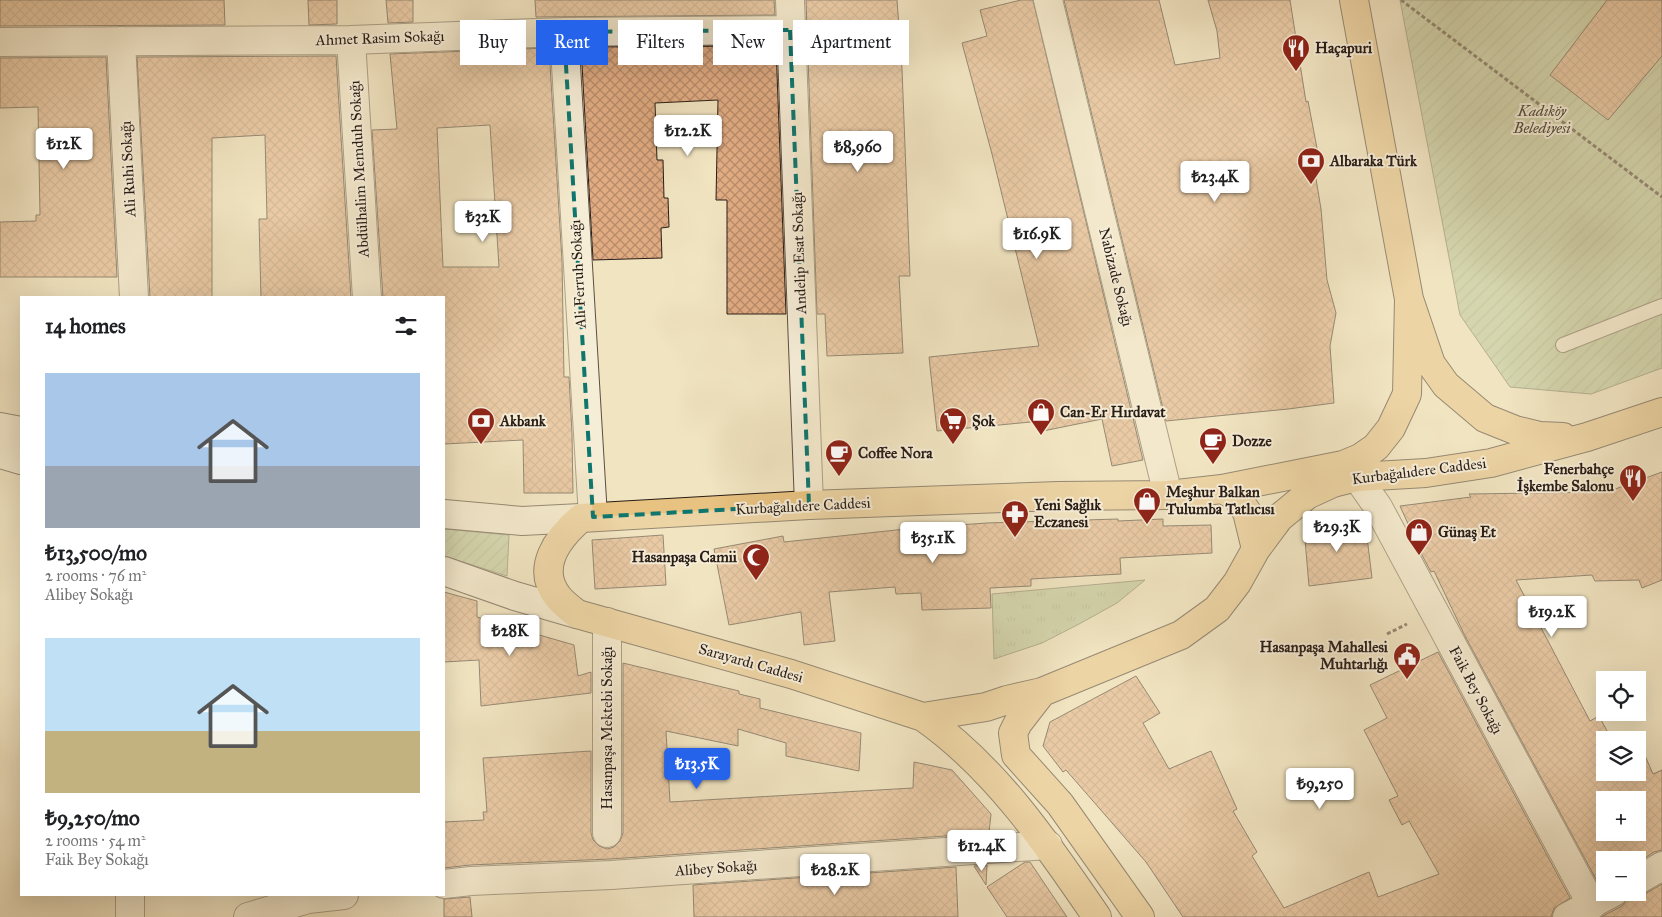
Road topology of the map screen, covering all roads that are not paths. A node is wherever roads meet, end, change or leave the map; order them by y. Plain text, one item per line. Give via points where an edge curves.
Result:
1 (790, 0) edge
2 (1048, 0) edge
3 (1354, 0) edge
4 (790, 30) junction
5 (608, 32) edge
6 (536, 33) edge
7 (352, 40) junction
8 (121, 41) junction
9 (0, 42) edge
10 (566, 65) edge
11 (134, 296) edge
12 (367, 296) edge
13 (1409, 299) junction
14 (1662, 306) edge
15 (1563, 345) dead end
16 (1662, 412) edge
17 (0, 427) edge
18 (20, 431) edge
19 (1587, 437) junction
20 (0, 454) edge
21 (20, 460) edge
22 (1357, 477) junction
23 (1222, 489) junction
24 (1168, 495) junction
25 (809, 506) junction
26 (445, 514) edge
27 (587, 517) junction
28 (1256, 549) junction
29 (445, 572) edge
30 (577, 614) junction
31 (607, 622) junction
32 (1042, 692) junction
33 (924, 718) junction
34 (607, 833) dead end
35 (1048, 845) junction
36 (1662, 866) edge
37 (1646, 875) edge
38 (445, 884) edge
39 (1596, 887) edge
40 (130, 896) edge
41 (340, 896) edge
42 (1599, 901) edge
43 (308, 904) edge
44 (130, 917) edge
45 (248, 917) edge
46 (1097, 917) edge
47 (1140, 917) edge
48 (1567, 917) edge

1 - 4 street, Andelip Esat Sokağı
2 - 24 street, Nabizade Sokağı
3 - 13 main road
4 - 5 street, Ahmet Rasim Sokağı
4 - 25 street, Andelip Esat Sokağı
6 - 7 street, Ahmet Rasim Sokağı
7 - 8 street, Ahmet Rasim Sokağı
7 - 12 street, Abdülhalim Memduh Sokağı
8 - 9 street, Ahmet Rasim Sokağı
8 - 11 street, Ali Ruhi Sokağı
10 - 27 street, Ali Ferruh Sokağı
13 - 19 main road via 1431,364 1446,385 1485,418 1540,436
13 - 23 main road, Kurbağalıdere Caddesi via 1407,394 1391,428 1376,447 1343,465
14 - 15 lane
16 - 19 main road, Kurbağalıdere Caddesi
17 - 18 street
19 - 22 main road, Kurbağalıdere Caddesi via 1491,463 1426,473
20 - 21 street
22 - 28 main road, Kurbağalıdere Caddesi via 1306,495 1279,518
22 - 39 street, Faik Bey Sokağı via 1378,507
23 - 24 main road, Kurbağalıdere Caddesi
23 - 28 main road via 1237,497 1247,512
24 - 25 main road, Kurbağalıdere Caddesi
25 - 27 main road, Kurbağalıdere Caddesi
26 - 27 street, Kurbağalıdere Caddesi via 522,521
27 - 30 main road via 561,537 549,567 551,584 558,597
28 - 32 main road, Sarayardı Caddesi via 1237,583 1217,609 1180,635
29 - 30 street
30 - 31 main road, Sarayardı Caddesi
31 - 33 main road, Sarayardı Caddesi via 791,674
31 - 34 street, Hasanpaşa Mektebi Sokağı
32 - 33 main road, Sarayardı Caddesi via 986,707
32 - 47 main road, Sarayardı Caddesi via 1013,733 1016,755 1060,804
33 - 35 main road, Sarayardı Caddesi via 964,750
35 - 38 street, Alibey Sokağı via 611,876
35 - 46 main road, Sarayardı Caddesi
36 - 37 street
40 - 44 street
41 - 43 street
42 - 48 street
43 - 45 street

